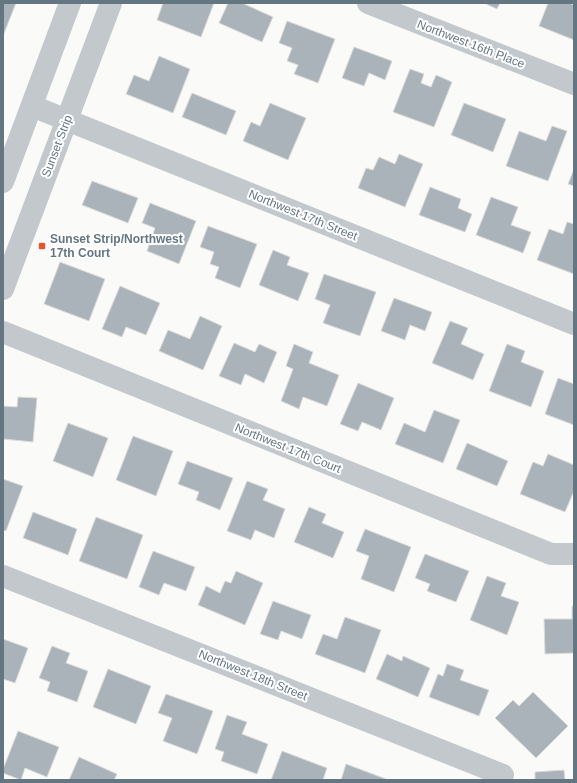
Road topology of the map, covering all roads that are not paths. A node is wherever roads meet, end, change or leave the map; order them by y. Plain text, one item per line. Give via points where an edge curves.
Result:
1 (70, 3) edge
2 (111, 3) edge
3 (368, 3) edge
4 (574, 84) edge
5 (32, 106) junction
6 (67, 120) junction
7 (3, 182) edge
8 (3, 289) edge
9 (574, 324) edge
10 (3, 332) edge
11 (574, 554) edge
12 (3, 576) edge
13 (502, 777) edge

1 - 5 street
2 - 6 street, Sunset Strip
3 - 4 street, Northwest 16th Place
5 - 6 street, Northwest 17th Street
5 - 7 street
6 - 8 street, Sunset Strip
6 - 9 street, Northwest 17th Street
10 - 11 street, Northwest 17th Court via 551,554
12 - 13 street, Northwest 18th Street

